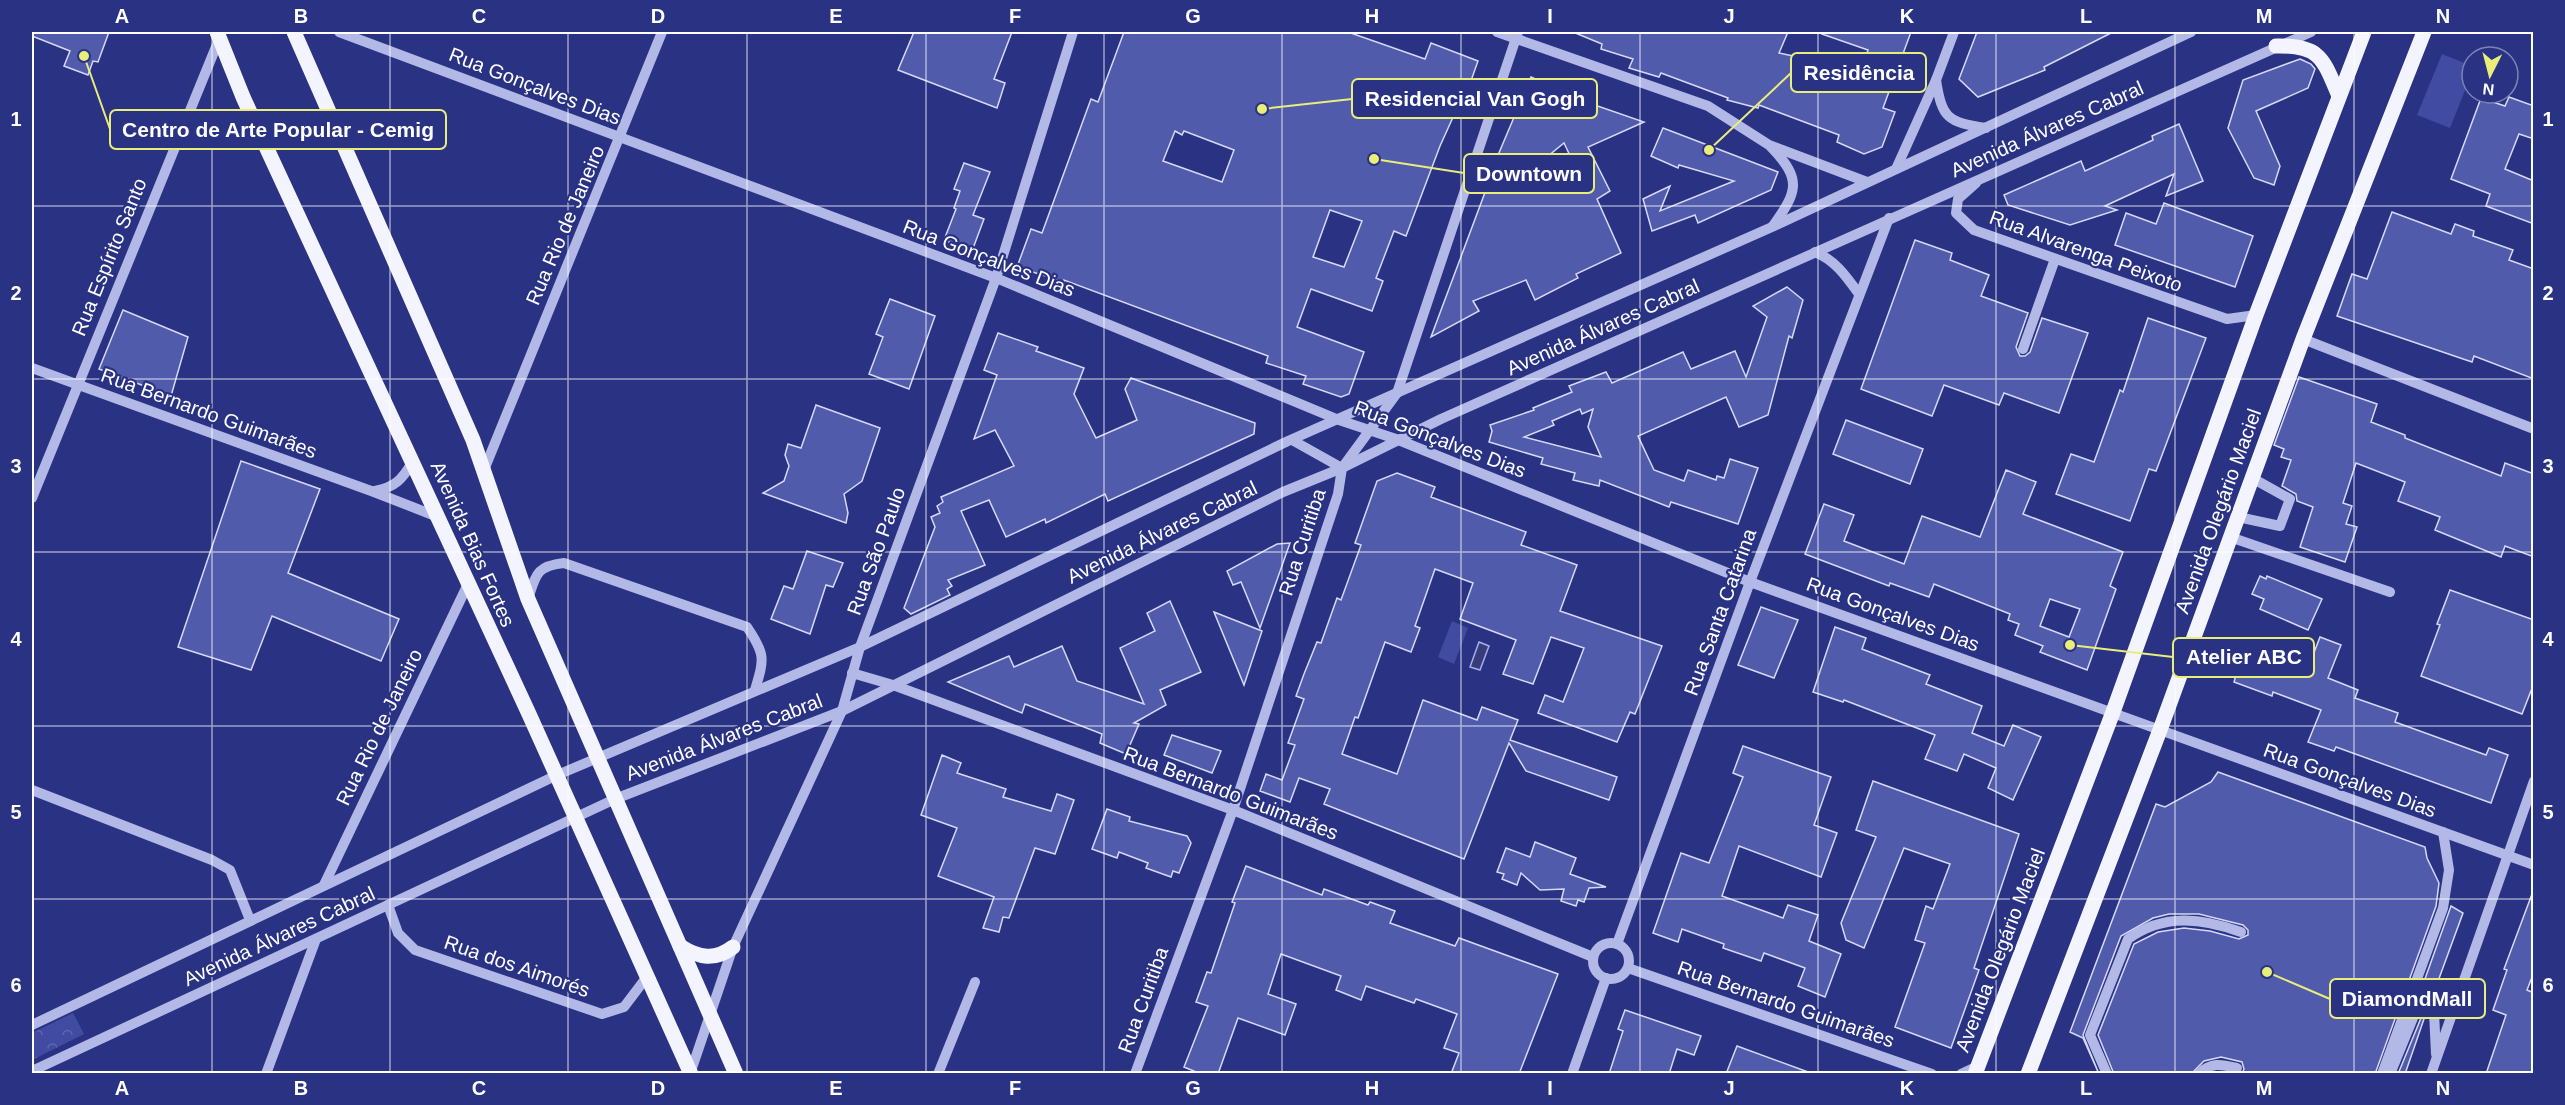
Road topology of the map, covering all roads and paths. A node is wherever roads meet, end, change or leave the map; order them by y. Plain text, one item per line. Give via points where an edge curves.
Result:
1 (294, 32) edge
2 (339, 32) edge
3 (662, 32) edge
4 (1073, 32) edge
5 (1497, 32) edge
6 (1954, 32) edge
7 (2191, 32) edge
8 (2311, 32) edge
9 (2364, 32) edge
10 (2424, 32) edge
11 (219, 34) edge
12 (1517, 34) edge
13 (2276, 46) junction
14 (1936, 80) junction
15 (2339, 96) junction
16 (1987, 128) junction
17 (621, 138) junction
18 (1769, 145) junction
19 (1896, 169) junction
20 (1983, 177) junction
21 (1867, 182) junction
22 (1889, 219) junction
23 (1772, 227) junction
24 (1815, 252) junction
25 (2055, 259) junction
26 (996, 278) junction
27 (1859, 294) junction
28 (2256, 315) junction
29 (2303, 339) junction
30 (2024, 349) dead end
31 (32, 368) edge
32 (76, 384) junction
33 (1396, 393) junction
34 (1340, 420) junction
35 (1371, 429) junction
36 (2534, 429) edge
37 (499, 431) junction
38 (1396, 439) junction
39 (473, 440) junction
40 (1292, 440) junction
41 (413, 461) junction
42 (1342, 468) junction
43 (484, 470) junction
44 (2252, 478) junction
45 (374, 492) junction
46 (32, 498) edge
47 (438, 517) junction
48 (2238, 517) junction
49 (2230, 537) junction
50 (1750, 582) junction
51 (468, 584) junction
52 (2390, 592) dead end
53 (528, 599) junction
54 (860, 647) junction
55 (852, 673) junction
56 (893, 685) junction
57 (754, 690) junction
58 (842, 711) junction
59 (2113, 712) junction
60 (2160, 730) junction
61 (598, 758) junction
62 (555, 776) junction
63 (2534, 781) edge
64 (32, 790) edge
65 (615, 799) junction
66 (1233, 810) junction
67 (574, 818) junction
68 (2443, 832) junction
69 (2506, 855) junction
70 (2534, 865) edge
71 (324, 885) junction
72 (388, 905) junction
73 (250, 920) junction
74 (2241, 932) dead end
75 (316, 939) junction
76 (1617, 944) junction
77 (680, 946) junction
78 (733, 947) junction
79 (1593, 957) junction
80 (1628, 968) junction
81 (646, 978) junction
82 (1606, 978) junction
83 (975, 982) dead end
84 (710, 1017) junction
85 (32, 1025) edge
86 (2436, 1059) junction
87 (2238, 1068) dead end
88 (1977, 1070) edge
89 (32, 1071) edge
90 (690, 1073) edge
91 (266, 1074) edge
92 (736, 1074) edge
93 (938, 1074) edge
94 (1135, 1074) edge
95 (1572, 1074) edge
96 (1932, 1074) edge
97 (1961, 1074) edge
98 (2028, 1074) edge
99 (2107, 1074) edge
100 (2198, 1074) edge
101 (2382, 1074) edge
102 (2390, 1074) edge
103 (2431, 1074) edge

1 - 39 main road, Avenida Bias Fortes
2 - 17 street, Rua Gonçalves Dias
3 - 17 street, Rua Rio de Janeiro
4 - 26 street, Rua São Paulo
5 - 12 street
6 - 14 street
7 - 16 street, Avenida Álvares Cabral
8 - 13 street, Avenida Álvares Cabral
9 - 15 main road, Avenida Olegário Maciel
10 - 29 main road, Avenida Olegário Maciel
11 - 32 street, Rua Espírito Santo
11 - 41 main road, Avenida Bias Fortes via 243,98
12 - 18 street via 1708,106
12 - 33 street, Rua Curitiba
13 - 15 main road via 2301,46 2315,54 2325,64
13 - 20 street, Avenida Álvares Cabral
14 - 16 street via 1940,106 1947,116 1956,123
14 - 19 street
15 - 28 main road, Avenida Olegário Maciel
16 - 19 street, Avenida Álvares Cabral
17 - 26 street, Rua Gonçalves Dias
17 - 37 street, Rua Rio de Janeiro
18 - 21 street
18 - 23 street via 1788,165 1792,181 1792,199
19 - 21 street, Avenida Álvares Cabral
20 - 22 street, Avenida Álvares Cabral
20 - 25 street, Rua Alvarenga Peixoto via 1958,199 1956,213 1974,230
21 - 23 street, Avenida Álvares Cabral
22 - 24 street, Avenida Álvares Cabral
22 - 27 street, Rua Santa Catarina
23 - 33 street, Avenida Álvares Cabral
24 - 27 street via 1840,268
24 - 38 street, Avenida Álvares Cabral
25 - 28 street, Rua Alvarenga Peixoto via 2227,319
25 - 30 street
26 - 34 street, Rua Gonçalves Dias
26 - 54 street, Rua São Paulo
27 - 50 street, Rua Santa Catarina
28 - 59 main road, Avenida Olegário Maciel
29 - 36 street
29 - 44 main road, Avenida Olegário Maciel
31 - 32 street, Rua Bernardo Guimarães
32 - 45 street, Rua Bernardo Guimarães
32 - 46 street, Rua Espírito Santo
33 - 34 street, Avenida Álvares Cabral
33 - 35 street, Rua Curitiba
34 - 35 street, Rua Gonçalves Dias
34 - 40 street, Avenida Álvares Cabral
35 - 38 street, Rua Gonçalves Dias
35 - 42 street, Rua Curitiba
37 - 39 street via 484,441
37 - 43 street, Rua Rio de Janeiro
38 - 42 street, Avenida Álvares Cabral
38 - 50 street, Rua Gonçalves Dias
39 - 43 main road, Avenida Bias Fortes
40 - 42 street
40 - 54 street, Avenida Álvares Cabral
41 - 45 street via 399,483
41 - 47 main road, Avenida Bias Fortes
42 - 56 street, Avenida Álvares Cabral via 1283,492
42 - 66 street, Rua Curitiba via 1338,494
43 - 53 main road, Avenida Bias Fortes
44 - 48 main road, Avenida Olegário Maciel
44 - 48 street via 2290,499 2280,526
45 - 47 street, Rua Bernardo Guimarães
47 - 51 main road, Avenida Bias Fortes
48 - 49 main road, Avenida Olegário Maciel
49 - 52 street
49 - 60 main road, Avenida Olegário Maciel
50 - 59 street, Rua Gonçalves Dias
50 - 76 street, Rua Santa Catarina
51 - 62 main road, Avenida Bias Fortes
51 - 71 street, Rua Rio de Janeiro
53 - 57 street via 537,572 549,564 564,563 747,627 761,647 762,665
53 - 61 main road, Avenida Bias Fortes
54 - 55 street, Rua São Paulo
54 - 57 street, Avenida Álvares Cabral
55 - 56 street, Rua Bernardo Guimarães
55 - 58 street, Rua São Paulo
56 - 58 street, Avenida Álvares Cabral
56 - 66 street, Rua Bernardo Guimarães
57 - 61 street, Avenida Álvares Cabral
58 - 65 street, Avenida Álvares Cabral
58 - 78 street, Rua São Paulo
59 - 60 street, Rua Gonçalves Dias
59 - 88 main road, Avenida Olegário Maciel
60 - 68 street, Rua Gonçalves Dias
60 - 98 main road, Avenida Olegário Maciel
61 - 62 street, Avenida Álvares Cabral
61 - 65 main road, Avenida Bias Fortes
62 - 67 main road, Avenida Bias Fortes
62 - 71 street, Avenida Álvares Cabral
63 - 69 street
64 - 73 street via 230,870
65 - 67 street, Avenida Álvares Cabral
65 - 77 main road, Avenida Bias Fortes
66 - 79 street, Rua Bernardo Guimarães
66 - 94 street, Rua Curitiba
67 - 72 street, Avenida Álvares Cabral
67 - 81 main road, Avenida Bias Fortes
68 - 69 street, Rua Gonçalves Dias
68 - 101 street via 2449,870 2443,908
69 - 70 street, Rua Gonçalves Dias
69 - 86 street
71 - 73 street, Avenida Álvares Cabral
72 - 75 street, Avenida Álvares Cabral
72 - 81 street, Rua dos Aimorés via 398,933 415,950 602,1014 624,1007
73 - 85 street, Avenida Álvares Cabral
74 - 99 street via 2195,919 2140,930 2128,939 2090,1035
75 - 89 street, Avenida Álvares Cabral
75 - 91 street
76 - 79 street via 1606,944
76 - 80 street via 1625,949
77 - 78 main road via 703,957 721,955
77 - 84 main road, Avenida Bias Fortes
78 - 84 street, Rua São Paulo
79 - 82 street via 1595,968
80 - 82 street via 1621,976
80 - 96 street, Rua Bernardo Guimarães
81 - 90 main road, Avenida Bias Fortes
82 - 95 street
83 - 93 street
84 - 90 street, Rua São Paulo
84 - 92 main road, Avenida Bias Fortes
86 - 102 street via 2433,1012 2424,1008 2415,1013
86 - 103 street
87 - 100 street via 2218,1063 2207,1065
88 - 97 street

